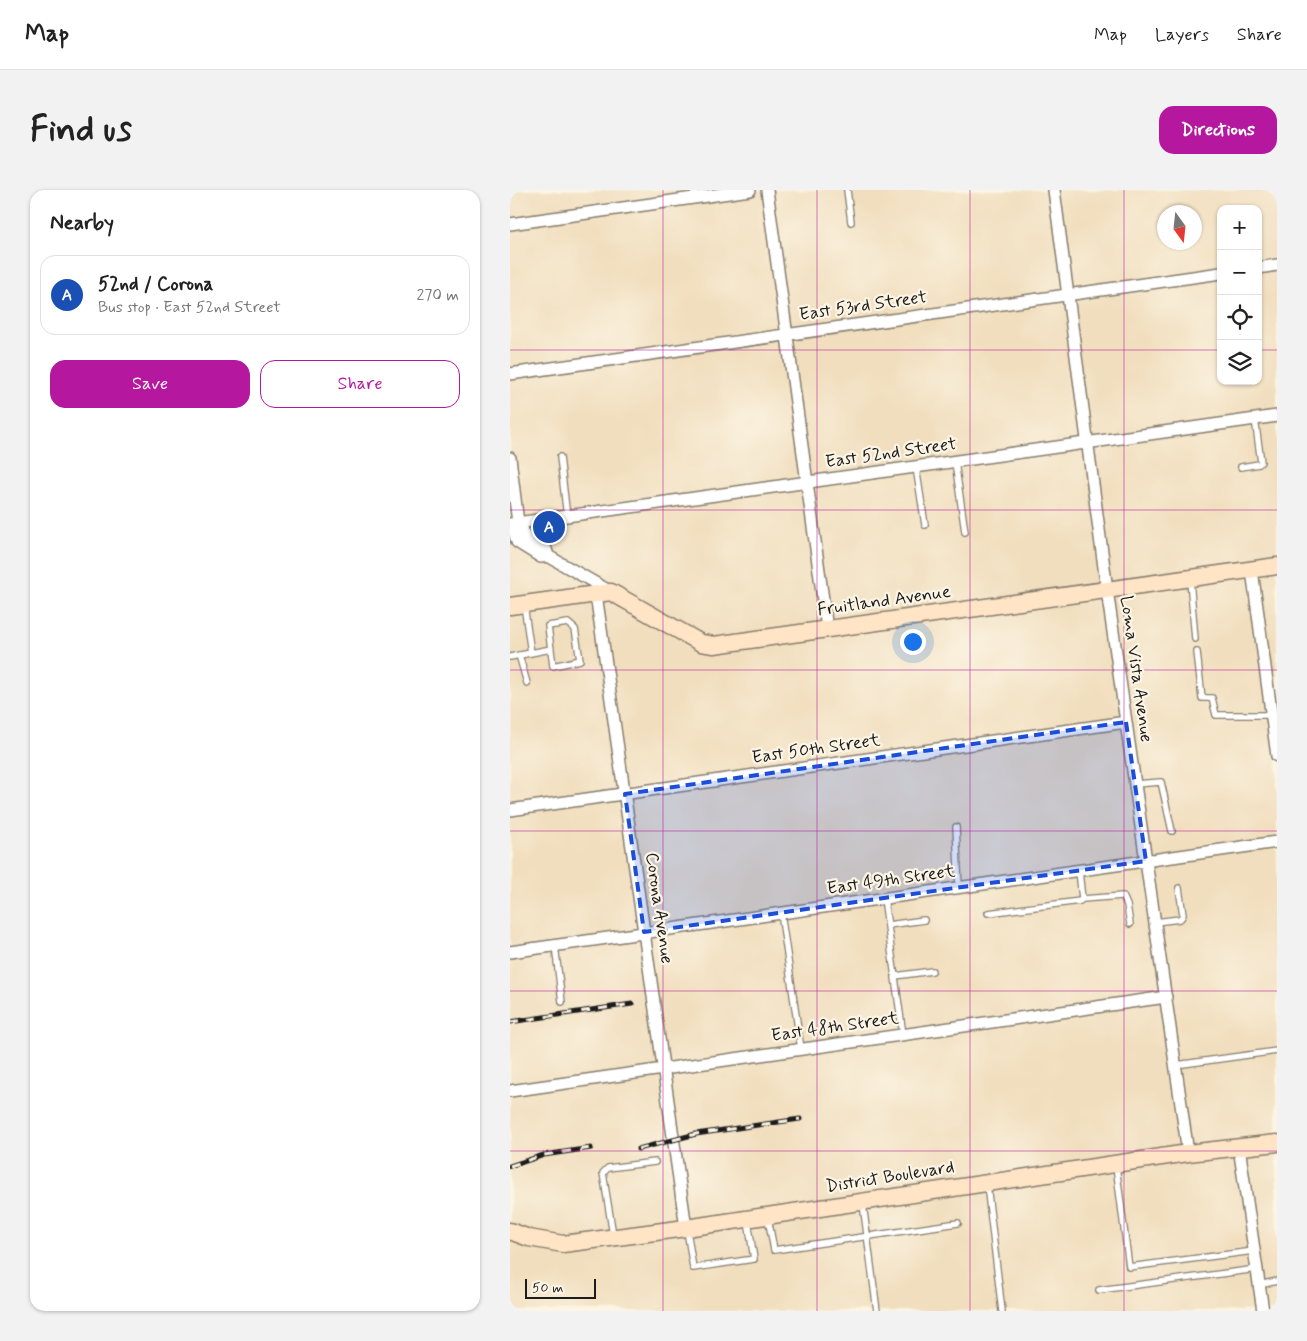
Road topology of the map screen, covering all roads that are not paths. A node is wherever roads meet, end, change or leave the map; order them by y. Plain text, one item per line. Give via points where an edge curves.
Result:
1 (750, 190) edge
2 (767, 190) edge
3 (847, 190) edge
4 (1054, 190) edge
5 (851, 222) dead end
6 (510, 224) edge
7 (1277, 265) edge
8 (1262, 267) edge
9 (1217, 274) edge
10 (1068, 293) junction
11 (787, 334) junction
12 (510, 374) edge
13 (1277, 416) edge
14 (1255, 419) junction
15 (1088, 443) junction
16 (560, 457) dead end
17 (510, 458) edge
18 (955, 462) junction
19 (916, 467) junction
20 (1241, 467) dead end
21 (807, 482) junction
22 (567, 517) junction
23 (515, 523) edge
24 (925, 525) dead end
25 (965, 532) dead end
26 (1277, 566) edge
27 (1252, 570) junction
28 (1190, 578) junction
29 (1107, 590) junction
30 (604, 593) junction
31 (517, 605) edge
32 (827, 629) junction
33 (1195, 639) dead end
34 (551, 649) junction
35 (1197, 652) dead end
36 (531, 653) junction
37 (519, 655) junction
38 (510, 656) edge
39 (527, 683) dead end
40 (1272, 715) junction
41 (1126, 722) junction
42 (1277, 756) edge
43 (1135, 784) junction
44 (625, 794) junction
45 (510, 810) edge
46 (956, 827) dead end
47 (1172, 832) dead end
48 (1277, 842) edge
49 (1146, 861) junction
50 (1078, 871) junction
51 (960, 888) junction
52 (1179, 888) dead end
53 (884, 898) junction
54 (1082, 899) junction
55 (781, 913) junction
56 (988, 913) dead end
57 (924, 920) dead end
58 (1155, 922) junction
59 (1130, 924) dead end
60 (888, 925) junction
61 (644, 932) junction
62 (555, 945) junction
63 (510, 952) edge
64 (932, 971) dead end
65 (895, 976) junction
66 (1166, 997) junction
67 (562, 1002) dead end
68 (903, 1035) junction
69 (801, 1049) junction
70 (1277, 1051) edge
71 (1176, 1065) junction
72 (664, 1069) junction
73 (510, 1090) edge
74 (1277, 1143) edge
75 (1239, 1147) junction
76 (1188, 1153) junction
77 (655, 1162) dead end
78 (1115, 1164) junction
79 (987, 1183) junction
80 (863, 1202) junction
81 (767, 1216) junction
82 (748, 1219) junction
83 (958, 1223) dead end
84 (686, 1228) junction
85 (510, 1231) edge
86 (867, 1236) junction
87 (613, 1237) junction
88 (1254, 1251) junction
89 (1257, 1269) junction
90 (1277, 1281) edge
91 (1259, 1285) junction
92 (1099, 1290) dead end
93 (877, 1311) edge
94 (1002, 1311) edge
95 (1263, 1311) edge

1 - 6 street
2 - 11 street
3 - 5 lane
4 - 10 street, Loma Vista Avenue
7 - 8 street
9 - 10 street, East 53rd Street
10 - 11 street, East 53rd Street
10 - 15 street, Loma Vista Avenue
11 - 12 street, East 53rd Street
11 - 21 street
13 - 14 street, East 52nd Street
14 - 15 street, East 52nd Street
14 - 20 lane via 1261,462
15 - 18 street, East 52nd Street
15 - 29 street, Loma Vista Avenue
16 - 22 lane
17 - 23 street
18 - 19 street, East 52nd Street
18 - 25 lane
19 - 21 street, East 52nd Street
19 - 24 lane
21 - 22 street, East 52nd Street
21 - 32 street
22 - 23 street, East 52nd Street
23 - 30 street via 517,542 541,556 548,556
26 - 27 main road, Fruitland Avenue
27 - 28 main road, Fruitland Avenue
27 - 40 street
28 - 29 main road, Fruitland Avenue
28 - 33 lane
29 - 32 main road, Fruitland Avenue
29 - 41 street, Loma Vista Avenue
30 - 31 main road
30 - 32 main road, Fruitland Avenue via 707,644
30 - 44 street, Corona Avenue
31 - 36 lane
34 - 34 lane via 553,666 580,660 575,629 568,624 548,626
34 - 36 lane
35 - 40 lane via 1202,698 1212,698 1216,715
36 - 37 lane
37 - 38 lane
37 - 39 lane
40 - 42 street
41 - 43 street, Loma Vista Avenue
41 - 44 street, East 50th Street
43 - 47 lane via 1161,782
43 - 49 street, Loma Vista Avenue
44 - 45 street, East 50th Street
44 - 61 street, Corona Avenue
46 - 51 lane
48 - 49 street, East 49th Street
49 - 50 street, East 49th Street
49 - 58 street, Loma Vista Avenue
50 - 51 street, East 49th Street
50 - 54 lane
51 - 53 street, East 49th Street
52 - 58 lane via 1183,915 1180,919
53 - 55 street, East 49th Street
53 - 60 lane
54 - 56 lane via 1080,902
54 - 59 lane via 1123,896
55 - 61 street, East 49th Street
55 - 69 lane
57 - 60 lane
58 - 66 street, Loma Vista Avenue
60 - 65 lane
61 - 62 street, East 49th Street
61 - 72 street, Corona Avenue
62 - 63 street, East 49th Street
62 - 67 lane
64 - 65 lane
65 - 68 lane
66 - 68 street, East 48th Street
66 - 71 street, Loma Vista Avenue
68 - 69 street, East 48th Street
69 - 72 street, East 48th Street
70 - 71 lane
71 - 76 street, Loma Vista Avenue
72 - 73 street, East 48th Street
72 - 84 street, Corona Avenue
74 - 75 main road, District Boulevard
75 - 76 main road, District Boulevard
75 - 88 street
76 - 78 main road, District Boulevard
77 - 87 lane via 608,1168 603,1173
78 - 79 main road, District Boulevard
78 - 88 lane via 1129,1267
79 - 80 main road, District Boulevard
79 - 94 lane
80 - 81 main road, District Boulevard
80 - 86 lane
81 - 82 main road, District Boulevard
81 - 86 lane via 774,1250
82 - 84 main road, District Boulevard
82 - 84 lane via 754,1259 693,1268
83 - 86 lane
84 - 87 main road, District Boulevard
85 - 87 main road, District Boulevard via 563,1244
86 - 93 lane
88 - 89 street
89 - 91 street
89 - 92 lane
90 - 91 lane
91 - 95 street

